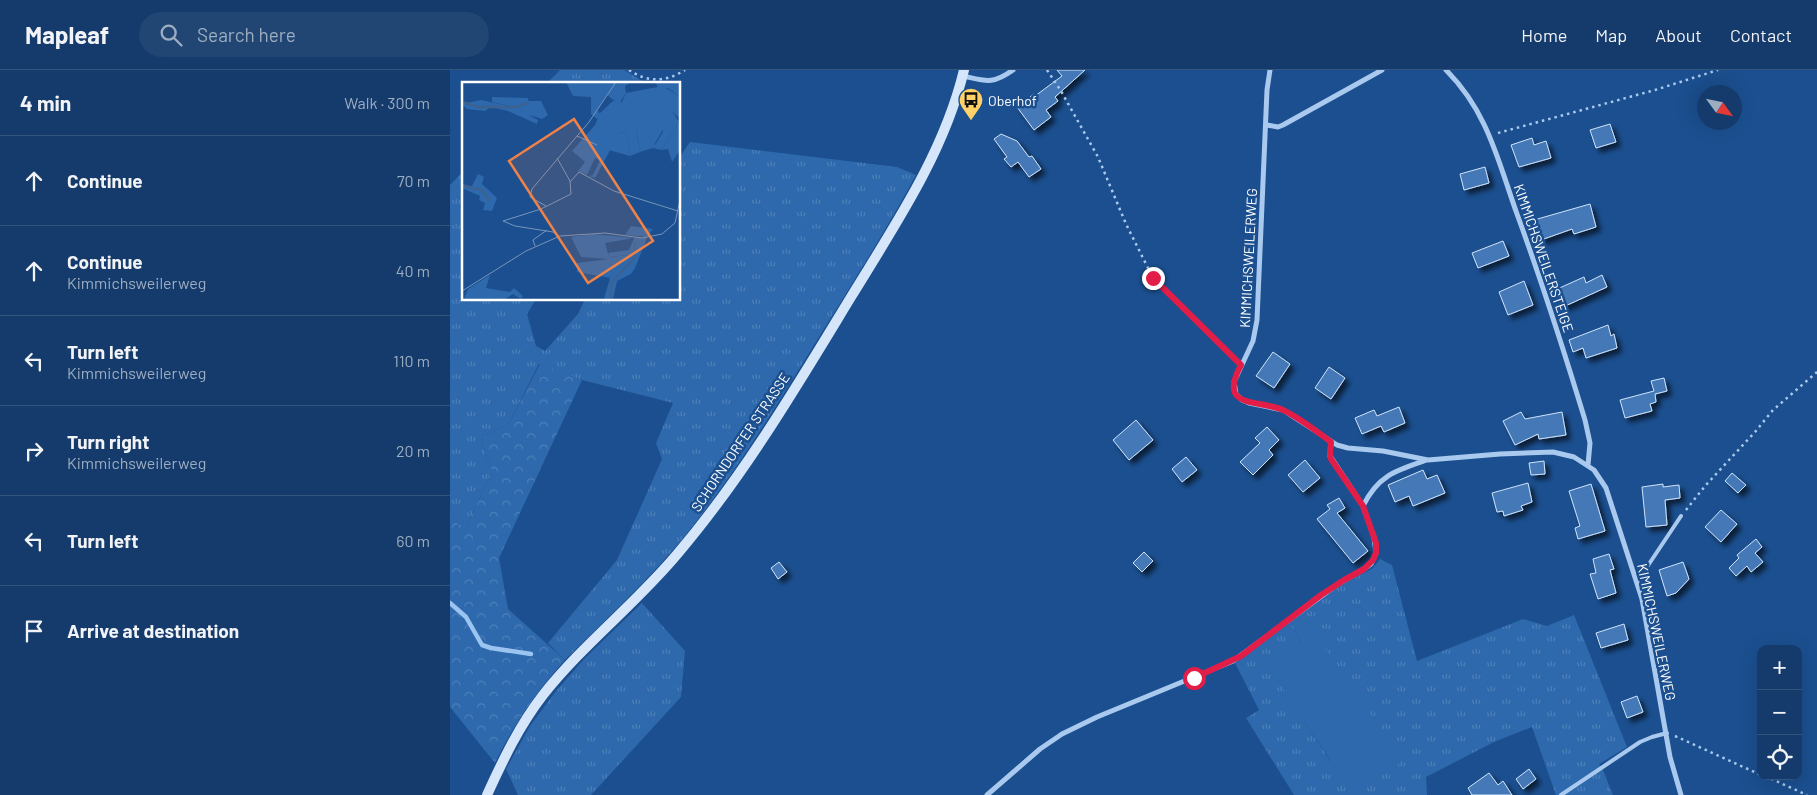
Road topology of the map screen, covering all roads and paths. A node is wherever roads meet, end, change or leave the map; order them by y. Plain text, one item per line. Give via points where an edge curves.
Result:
1 (629, 70) edge
2 (684, 70) edge
3 (1012, 70) edge
4 (1047, 70) edge
5 (1270, 70) edge
6 (1382, 70) edge
7 (1446, 70) edge
8 (1718, 70) edge
9 (964, 73) edge
10 (1267, 125) junction
11 (1489, 134) junction
12 (1241, 365) junction
13 (1817, 372) edge
14 (1331, 442) junction
15 (1428, 460) junction
16 (1588, 465) junction
17 (1363, 506) junction
18 (1681, 516) joint
19 (1637, 582) junction
20 (1667, 733) junction
21 (1757, 772) edge
22 (1774, 780) edge
23 (487, 795) edge
24 (987, 795) edge
25 (1561, 795) edge
26 (1680, 795) edge
27 (1807, 795) edge

1 - 2 path via 653,80 666,79
3 - 9 street via 994,81
4 - 12 path via 1098,157 1153,278
5 - 10 street, KIMMICHSWEILERWEG
6 - 10 street via 1283,125
7 - 11 street, KIMMICHSWEILERSTEIGE via 1473,103
8 - 11 path
9 - 23 main road, SCHORNDORFER STRASSE via 947,125 922,178 750,457 673,559 542,696 515,737
10 - 12 street, KIMMICHSWEILERWEG via 1257,320 1253,341
11 - 16 street, KIMMICHSWEILERSTEIGE via 1580,406 1590,443
12 - 14 street, KIMMICHSWEILERWEG via 1234,382 1238,397 1248,403 1283,410
13 - 18 path via 1773,410
14 - 15 street, KIMMICHSWEILERWEG via 1342,447
14 - 17 street via 1331,459
15 - 16 street, KIMMICHSWEILERWEG via 1545,452 1574,456
15 - 17 street, KIMMICHSWEILERWEG via 1386,476
16 - 19 street, KIMMICHSWEILERWEG via 1606,488
17 - 24 street via 1376,543 1375,557 1368,567 1321,595 1233,661 1062,734
18 - 19 lane
19 - 20 street, KIMMICHSWEILERWEG
20 - 21 path
20 - 25 lane via 1640,742
20 - 26 street, KIMMICHSWEILERWEG
22 - 27 path

